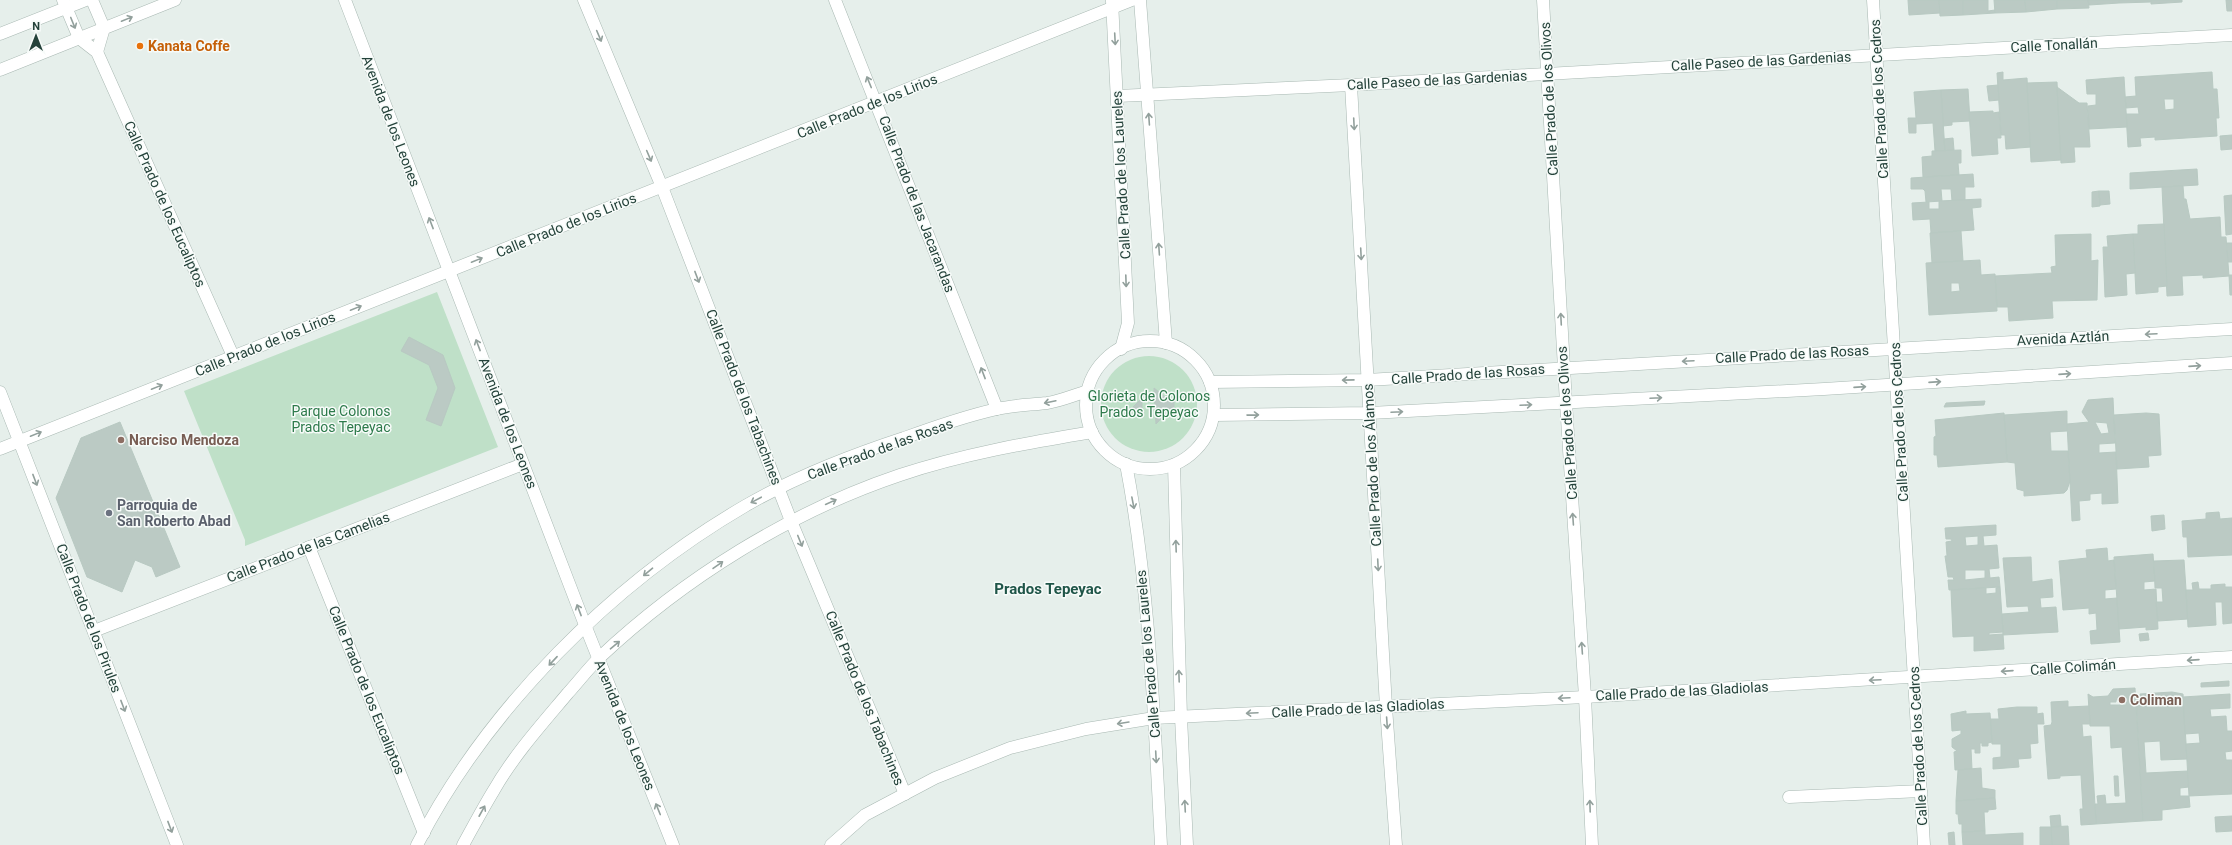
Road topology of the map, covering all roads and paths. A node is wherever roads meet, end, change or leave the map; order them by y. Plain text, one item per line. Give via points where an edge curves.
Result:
1 (86, 0) edge
2 (92, 0) edge
3 (175, 0) edge
4 (345, 0) edge
5 (584, 0) edge
6 (835, 0) edge
7 (1132, 0) edge
8 (1140, 0) edge
9 (1543, 0) edge
10 (1873, 0) edge
11 (65, 4) edge
12 (1113, 4) edge
13 (104, 28) junction
14 (0, 34) edge
15 (2232, 35) edge
16 (79, 38) junction
17 (97, 52) junction
18 (1876, 54) junction
19 (0, 70) edge
20 (1547, 74) junction
21 (1352, 85) junction
22 (1147, 94) junction
23 (1118, 96) junction
24 (877, 102) junction
25 (662, 187) junction
26 (449, 271) junction
27 (2232, 329) edge
28 (1166, 343) junction
29 (1121, 348) junction
30 (1894, 348) junction
31 (233, 356) junction
32 (2232, 363) edge
33 (1564, 368) junction
34 (1367, 380) junction
35 (1210, 382) junction
36 (1896, 385) junction
37 (1088, 391) junction
38 (0, 392) edge
39 (1566, 403) junction
40 (997, 409) junction
41 (1370, 414) junction
42 (1214, 415) junction
43 (1092, 432) junction
44 (19, 441) junction
45 (0, 449) edge
46 (523, 464) junction
47 (1126, 464) junction
48 (1174, 465) junction
49 (779, 488) junction
50 (792, 521) junction
51 (310, 547) junction
52 (585, 626) junction
53 (94, 631) junction
54 (2232, 657) edge
55 (599, 659) junction
56 (1914, 677) junction
57 (1586, 697) junction
58 (1386, 707) junction
59 (1180, 717) junction
60 (1154, 718) junction
61 (1921, 790) junction
62 (905, 794) junction
63 (1789, 797) dead end
64 (424, 833) junction
65 (177, 845) edge
66 (417, 845) edge
67 (463, 845) edge
68 (673, 845) edge
69 (831, 845) edge
70 (1161, 845) edge
71 (1187, 845) edge
72 (1396, 845) edge
73 (1592, 845) edge
74 (1924, 845) edge

1 - 11 street
2 - 13 street
13 -> 3 street
26 -> 4 street, Avenida de los Leones
5 -> 25 street, Calle Prado de los Tabachines
24 -> 6 street, Calle Prado de las Jacarandas
7 - 12 street, Calle Prado de los Lirios
8 - 22 street
9 - 20 street, Calle Prado de los Olivos
10 - 18 street, Calle Prado de los Cedros
11 - 14 street
11 -> 16 street, Calle Prado de los Eucaliptos
12 -> 23 street, Calle Prado de los Laureles
12 - 24 street, Calle Prado de los Lirios
13 - 16 street
13 - 17 street
15 - 18 street, Calle Tonallán
16 - 17 street, Calle Prado de los Eucaliptos
16 - 19 street
17 - 31 street, Calle Prado de los Eucaliptos
18 - 20 street, Calle Paseo de las Gardenias
18 - 30 street, Calle Prado de los Cedros
20 - 21 street, Calle Paseo de las Gardenias
33 -> 20 street, Calle Prado de los Olivos
21 - 22 street, Calle Paseo de las Gardenias
21 -> 34 street, Calle Prado de los Álamos
22 - 23 street, Calle Paseo de las Gardenias
28 -> 22 street
23 -> 29 street, Calle Prado de los Laureles via 1128,323
24 - 25 street, Calle Prado de los Lirios
40 -> 24 street, Calle Prado de las Jacarandas
26 -> 25 street, Calle Prado de los Lirios
25 -> 49 street, Calle Prado de los Tabachines
31 -> 26 street, Calle Prado de los Lirios
46 -> 26 street, Avenida de los Leones
27 -> 30 street, Avenida Aztlán
28 - 29 street via 1143,342
28 - 35 street via 1188,354 1205,372
29 - 37 street via 1100,366 1092,378
30 -> 33 street, Calle Prado de las Rosas
30 - 36 street, Calle Prado de los Cedros
44 -> 31 street, Calle Prado de los Lirios
36 -> 32 street
33 - 34 street, Calle Prado de las Rosas
33 - 39 street, Calle Prado de los Olivos
34 -> 35 street, Calle Prado de las Rosas
34 - 41 street, Calle Prado de los Álamos
35 - 42 street
39 -> 36 street
36 - 56 street, Calle Prado de los Cedros
37 -> 40 street, Calle Prado de las Rosas via 1050,402
37 - 43 street via 1086,405
38 - 44 street, Calle Prado de los Pirules
41 -> 39 street
57 -> 39 street, Calle Prado de los Olivos
40 - 49 street, Calle Prado de las Rosas via 904,438 830,465
42 -> 41 street
41 -> 58 street, Calle Prado de los Álamos
42 - 48 street via 1200,445
43 - 47 street via 1106,451
50 -> 43 street via 900,475 949,460
44 - 45 street, Calle Prado de los Lirios
44 -> 53 street, Calle Prado de los Pirules
46 - 51 street, Calle Prado de las Camelias
52 -> 46 street, Avenida de los Leones
47 - 48 street via 1150,469
47 -> 60 street, Calle Prado de los Laureles via 1137,522
59 -> 48 street, Calle Prado de los Laureles
49 - 50 street, Calle Prado de los Tabachines
49 -> 52 street, Calle Prado de las Rosas via 746,506 661,561
55 -> 50 street via 680,592 735,554
50 -> 62 street, Calle Prado de los Tabachines
51 - 53 street, Calle Prado de las Camelias
51 - 64 street, Calle Prado de los Eucaliptos
52 - 55 street, Avenida de los Leones
52 -> 64 street, Calle Prado de las Rosas via 507,709 457,779
53 -> 65 street, Calle Prado de los Pirules
54 -> 56 street, Calle Colimán
67 -> 55 street via 494,788 537,729
68 -> 55 street, Avenida de los Leones
56 -> 57 street, Calle Prado de las Gladiolas
56 - 61 street, Calle Prado de los Cedros
57 -> 58 street, Calle Prado de las Gladiolas
73 -> 57 street, Calle Prado de los Olivos
58 -> 59 street, Calle Prado de las Gladiolas
58 -> 72 street, Calle Prado de los Álamos
59 - 60 street, Calle Prado de las Gladiolas
71 -> 59 street, Calle Prado de los Laureles
60 -> 62 street, Calle Prado de las Gladiolas via 1086,729 1010,748 935,778
60 -> 70 street, Calle Prado de los Laureles
61 - 63 street
61 - 74 street, Calle Prado de los Cedros
62 - 69 street, Calle Prado de las Gladiolas via 865,815
64 - 66 street, Calle Prado de las Rosas

